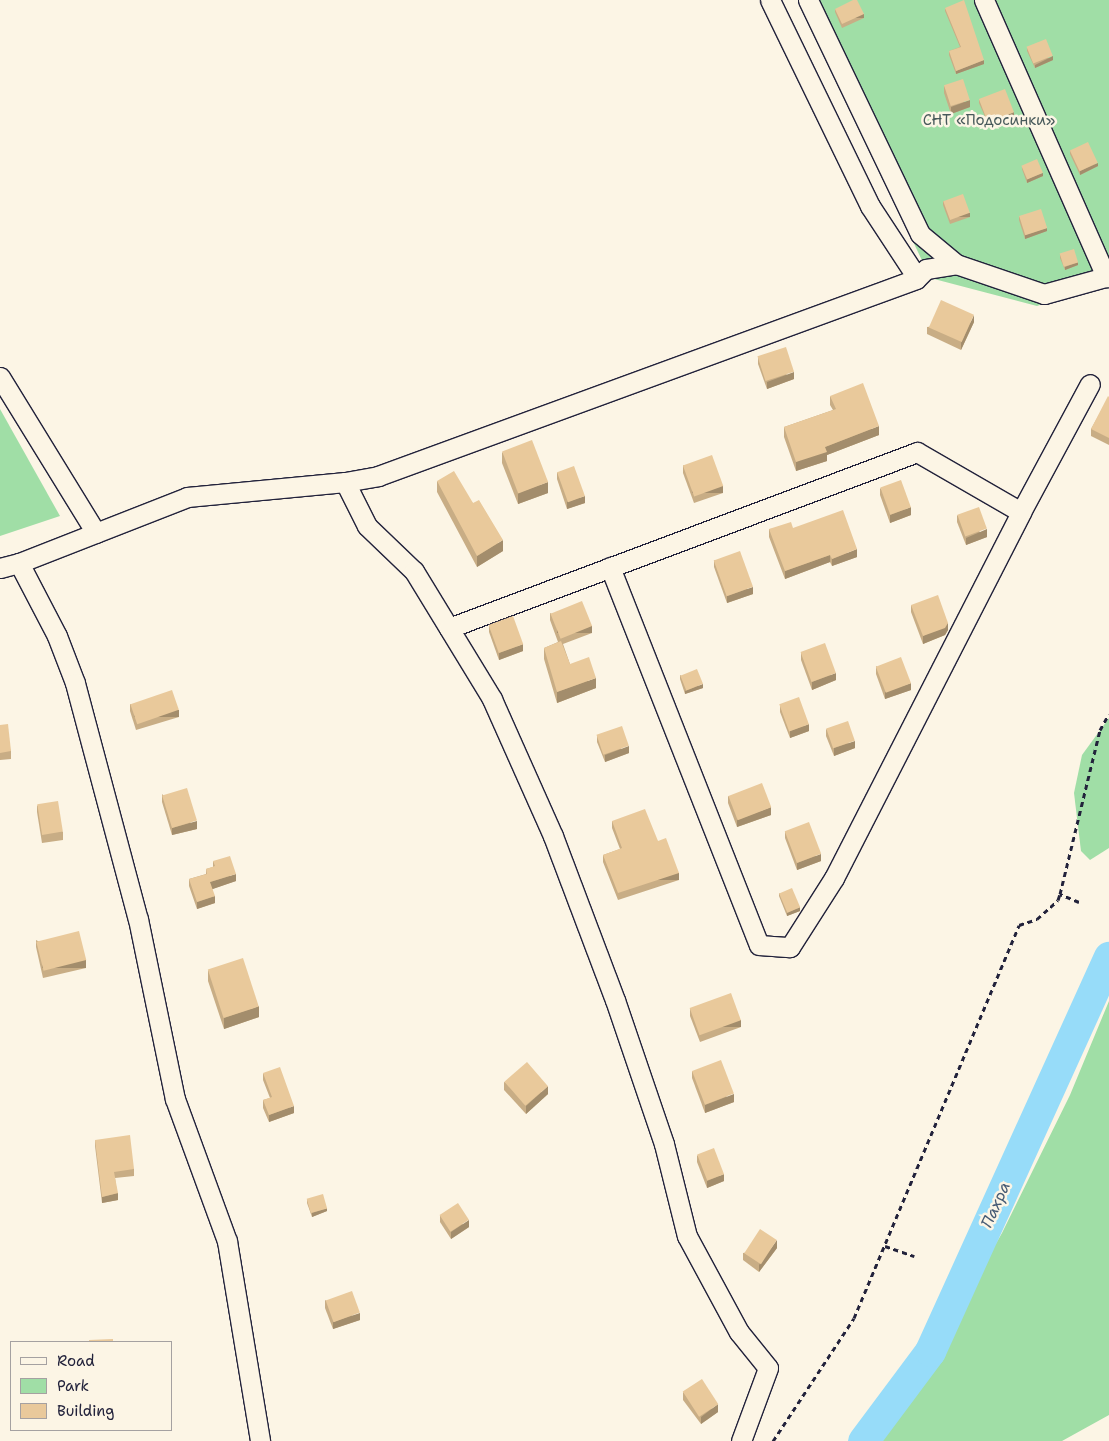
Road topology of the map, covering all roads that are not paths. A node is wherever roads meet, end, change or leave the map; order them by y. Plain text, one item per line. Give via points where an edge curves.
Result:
1 (770, 0) edge
2 (808, 0) edge
3 (984, 0) edge
4 (956, 264) junction
5 (916, 276) junction
6 (1107, 276) edge
7 (0, 377) edge
8 (1090, 384) dead end
9 (345, 482) junction
10 (1021, 512) junction
11 (96, 533) junction
12 (5, 565) edge
13 (610, 567) junction
14 (449, 628) junction
15 (260, 1441) edge
16 (741, 1441) edge

1 - 5 street via 870,206
2 - 4 street via 920,234
3 - 6 street
4 - 5 street via 926,269
4 - 6 street via 1044,294
5 - 9 street via 916,279 434,458 378,476
7 - 11 street
8 - 10 street
9 - 11 street via 187,498
9 - 14 street via 367,526 414,571
10 - 13 street via 917,452
10 - 13 street via 834,878 790,947 759,945
11 - 12 street
12 - 15 street via 56,636 75,683 138,919 175,1099 227,1241
13 - 14 street
14 - 16 street via 492,699 553,836 661,1135 687,1236 739,1332 768,1368

